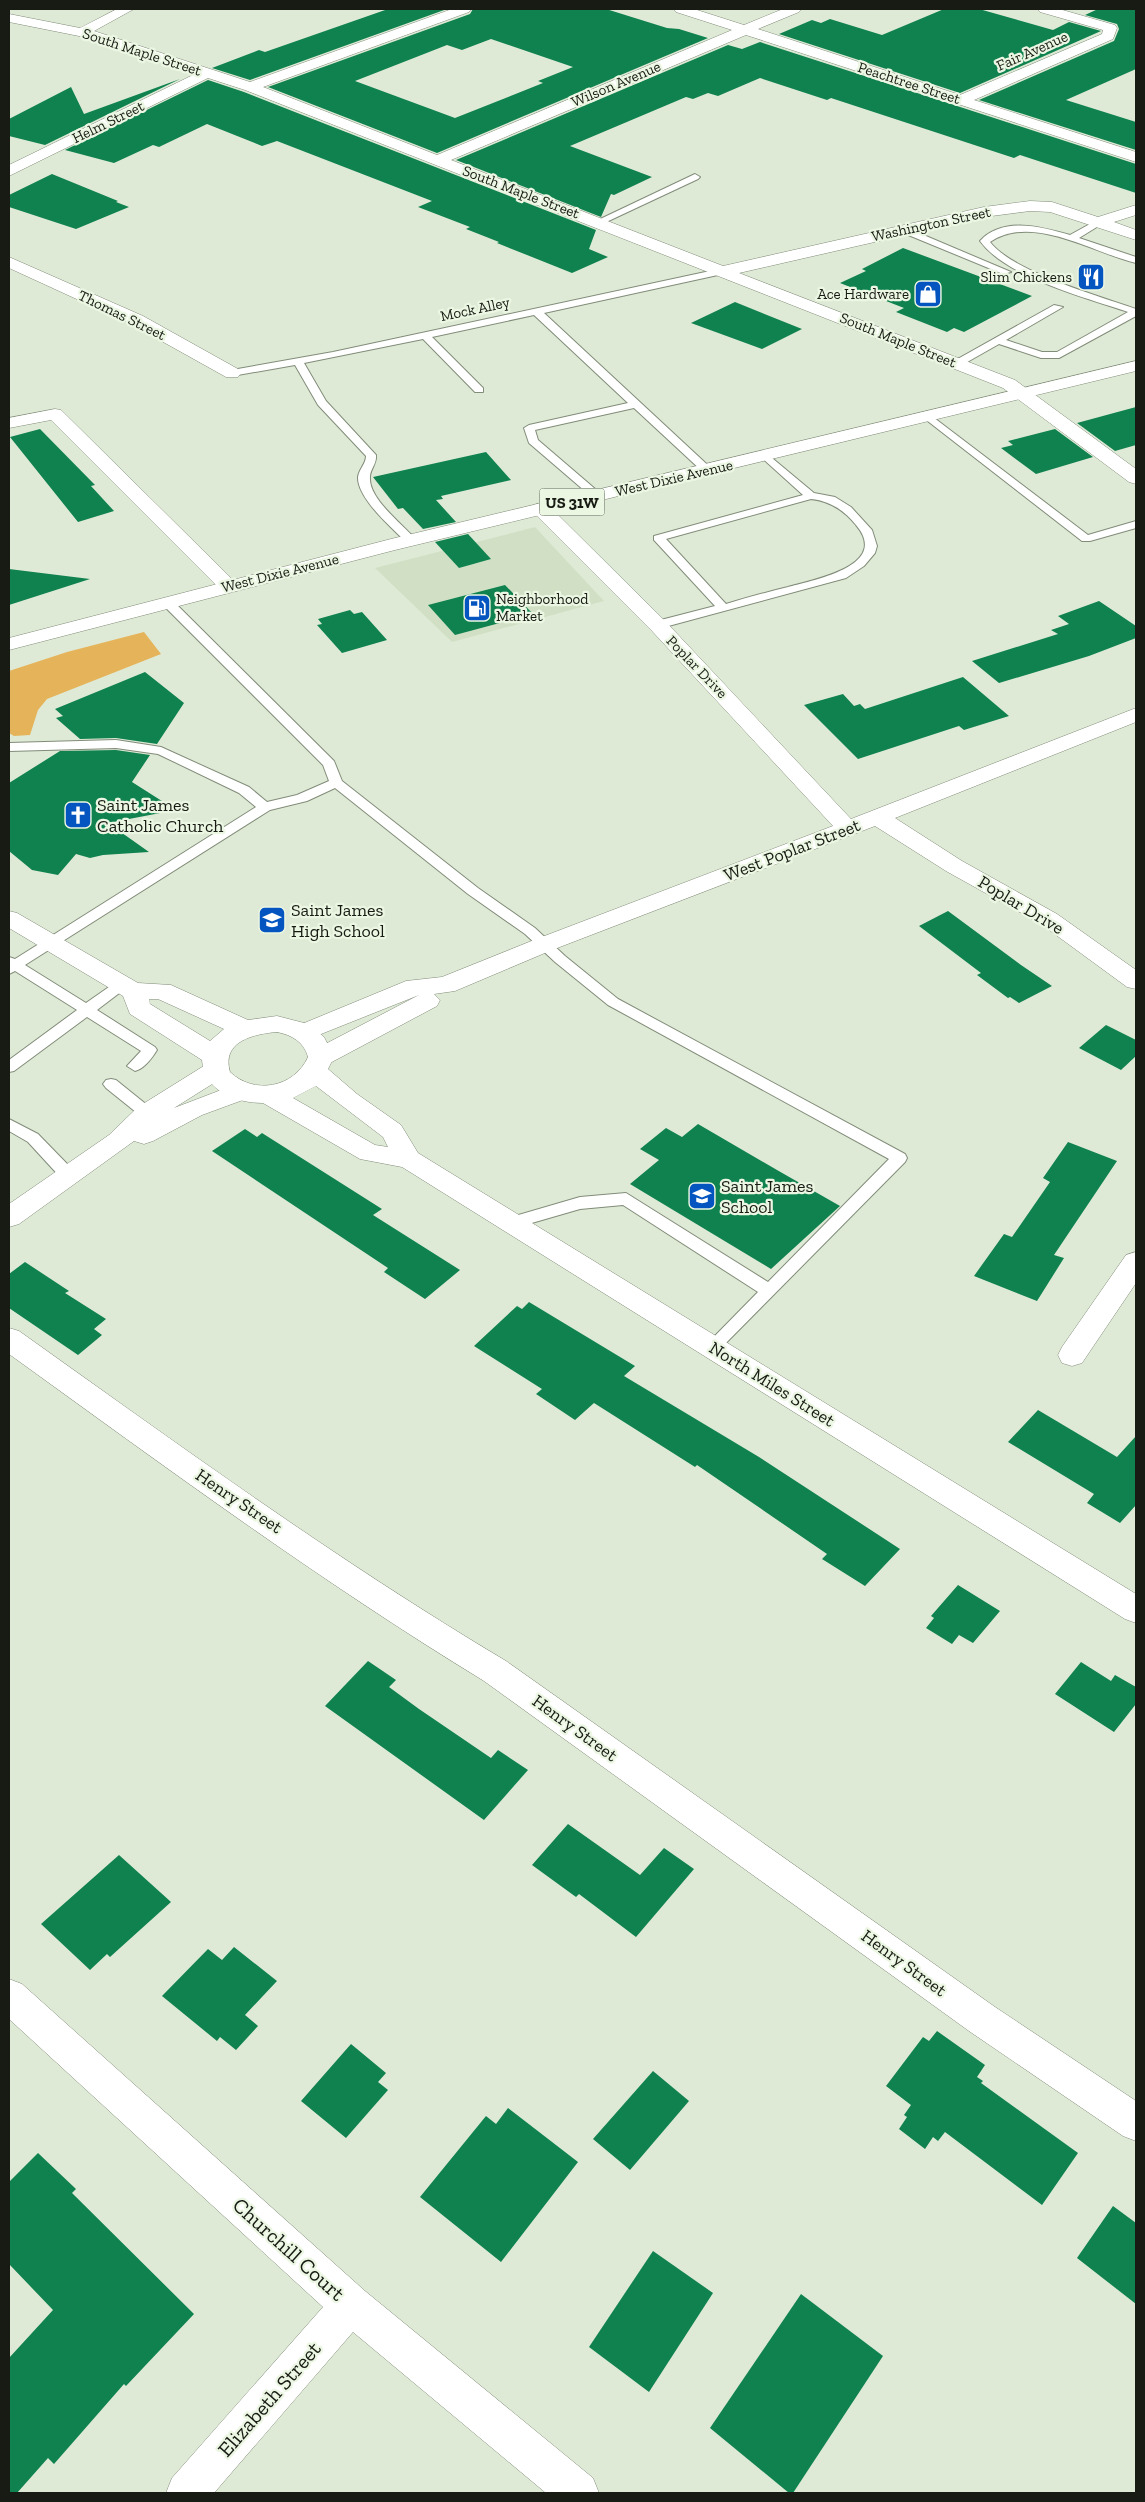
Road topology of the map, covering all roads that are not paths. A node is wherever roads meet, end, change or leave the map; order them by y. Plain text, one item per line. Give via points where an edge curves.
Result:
1 (127, 9) edge
2 (464, 9) edge
3 (681, 9) edge
4 (794, 9) edge
5 (1045, 9) edge
6 (9, 18) edge
7 (745, 29) junction
8 (82, 32) junction
9 (207, 73) junction
10 (250, 87) junction
11 (961, 100) junction
12 (1136, 157) edge
13 (438, 160) junction
14 (9, 171) edge
15 (695, 177) dead end
16 (1136, 210) edge
17 (599, 222) junction
18 (1100, 222) junction
19 (904, 230) junction
20 (1136, 235) edge
21 (1071, 238) junction
22 (1136, 260) edge
23 (9, 262) edge
24 (724, 271) junction
25 (1037, 276) junction
26 (1058, 307) dead end
27 (537, 312) junction
28 (1136, 312) edge
29 (425, 335) junction
30 (998, 340) junction
31 (298, 362) junction
32 (958, 363) junction
33 (1136, 366) edge
34 (232, 373) joint
35 (479, 390) dead end
36 (1024, 395) junction
37 (636, 404) junction
38 (929, 417) junction
39 (9, 423) edge
40 (766, 456) junction
41 (707, 470) junction
42 (1136, 478) edge
43 (597, 496) junction
44 (811, 496) junction
45 (541, 509) junction
46 (1136, 524) edge
47 (410, 540) junction
48 (228, 586) junction
49 (167, 602) junction
50 (723, 608) junction
51 (657, 625) junction
52 (9, 644) edge
53 (1136, 714) edge
54 (9, 747) edge
55 (336, 783) junction
56 (266, 807) junction
57 (877, 817) junction
58 (848, 829) junction
59 (9, 918) edge
60 (49, 942) junction
61 (543, 944) junction
62 (11, 965) edge
63 (1136, 981) edge
64 (446, 984) junction
65 (127, 988) junction
66 (88, 1011) junction
67 (245, 1029) junction
68 (306, 1032) junction
69 (216, 1063) junction
70 (318, 1064) junction
71 (135, 1066) dead end
72 (9, 1067) edge
73 (111, 1084) dead end
74 (255, 1093) junction
75 (147, 1113) junction
76 (9, 1124) edge
77 (118, 1141) junction
78 (409, 1159) junction
79 (68, 1175) junction
80 (9, 1217) edge
81 (511, 1223) junction
82 (1136, 1262) edge
83 (769, 1292) junction
84 (9, 1340) edge
85 (712, 1347) junction
86 (1072, 1355) dead end
87 (1136, 1610) edge
88 (9, 1996) edge
89 (1136, 2123) edge
90 (352, 2305) junction
91 (187, 2493) edge
92 (578, 2493) edge

1 - 8 street
2 - 10 street
3 - 7 street, Peachtree Street
4 - 7 street, Wilson Avenue
5 - 11 street, Fair Avenue via 1110,28 1108,36
6 - 8 street, South Maple Street
7 - 11 street, Peachtree Street
7 - 13 street, Wilson Avenue
8 - 9 street, South Maple Street
9 - 10 street, South Maple Street
9 - 14 street, Helm Street
10 - 13 street, South Maple Street
11 - 12 street, Peachtree Street
13 - 17 street, South Maple Street
15 - 17 lane
16 - 18 street
17 - 24 street, South Maple Street
18 - 19 street, Washington Street via 1052,207 1030,206 984,212
18 - 20 street, Washington Street
18 - 21 lane
19 - 24 street, Washington Street
19 - 25 lane via 1021,278
21 - 22 lane
21 - 25 lane via 1020,228 1002,230 985,241 986,248 994,255
23 - 34 street, Thomas Street via 137,320
24 - 27 lane, Mock Alley
24 - 32 street, South Maple Street
25 - 28 lane
26 - 30 lane
27 - 29 lane, Mock Alley
27 - 37 lane
28 - 30 lane via 1059,355 1041,355
29 - 31 lane, Mock Alley
29 - 35 lane
30 - 32 lane
31 - 34 lane, Mock Alley
31 - 47 lane via 322,404 372,455 364,476 365,486 373,500
32 - 36 street, South Maple Street via 1008,384
33 - 36 street, West Dixie Avenue / US 31W
36 - 38 street, West Dixie Avenue / US 31W
36 - 42 street, South Maple Street
37 - 41 lane
37 - 43 lane via 529,428 533,441
38 - 40 street, West Dixie Avenue / US 31W
38 - 46 lane via 1086,539
39 - 48 street via 55,414
40 - 41 street, West Dixie Avenue / US 31W
40 - 44 lane
41 - 43 street, West Dixie Avenue / US 31W
43 - 45 street, West Dixie Avenue / US 31W
44 - 50 lane via 834,500 849,512 867,531 872,544 869,553 842,576
44 - 50 lane via 658,538
45 - 47 street, West Dixie Avenue / US 31W
45 - 51 street, Poplar Drive
47 - 48 street, West Dixie Avenue / US 31W
48 - 49 street, West Dixie Avenue / US 31W
49 - 52 street, West Dixie Avenue / US 31W
49 - 55 lane via 329,764
50 - 51 lane
51 - 58 street, Poplar Drive
53 - 57 street, West Poplar Street
54 - 56 lane via 116,744 160,751 244,790
55 - 56 lane via 302,798
55 - 61 lane
56 - 60 lane
57 - 58 street, West Poplar Street
57 - 63 street, Poplar Drive via 954,866 1049,919
58 - 61 street, West Poplar Street
59 - 60 street
60 - 62 lane
60 - 65 street
61 - 64 street, West Poplar Street
61 - 83 lane via 612,1002 899,1158
62 - 66 lane
64 - 68 street, West Poplar Street via 415,987
64 - 70 street, West Poplar Street via 426,1001
65 - 66 lane
65 - 67 street via 162,990
65 - 69 street via 139,1008
66 - 71 lane via 150,1050
66 - 72 lane
67 - 68 street via 277,1024
67 - 69 street via 221,1045
68 - 70 street via 315,1041
69 - 74 street via 229,1086
69 - 75 street
70 - 74 street via 305,1082 291,1089
70 - 78 street, North Miles Street via 348,1100 392,1131
73 - 75 lane
74 - 77 street via 193,1109 138,1138
74 - 78 street, North Miles Street via 369,1153
75 - 77 street
76 - 79 lane via 33,1138
77 - 79 street
78 - 81 street, North Miles Street
79 - 80 street
81 - 83 lane via 580,1203 626,1198
81 - 85 street, North Miles Street
82 - 86 street
83 - 85 lane
84 - 89 street, Henry Street via 221,1491 495,1671 982,2019
85 - 87 street, North Miles Street
88 - 90 street, Churchill Court
90 - 91 street, Elizabeth Street
90 - 92 street, Churchill Court

